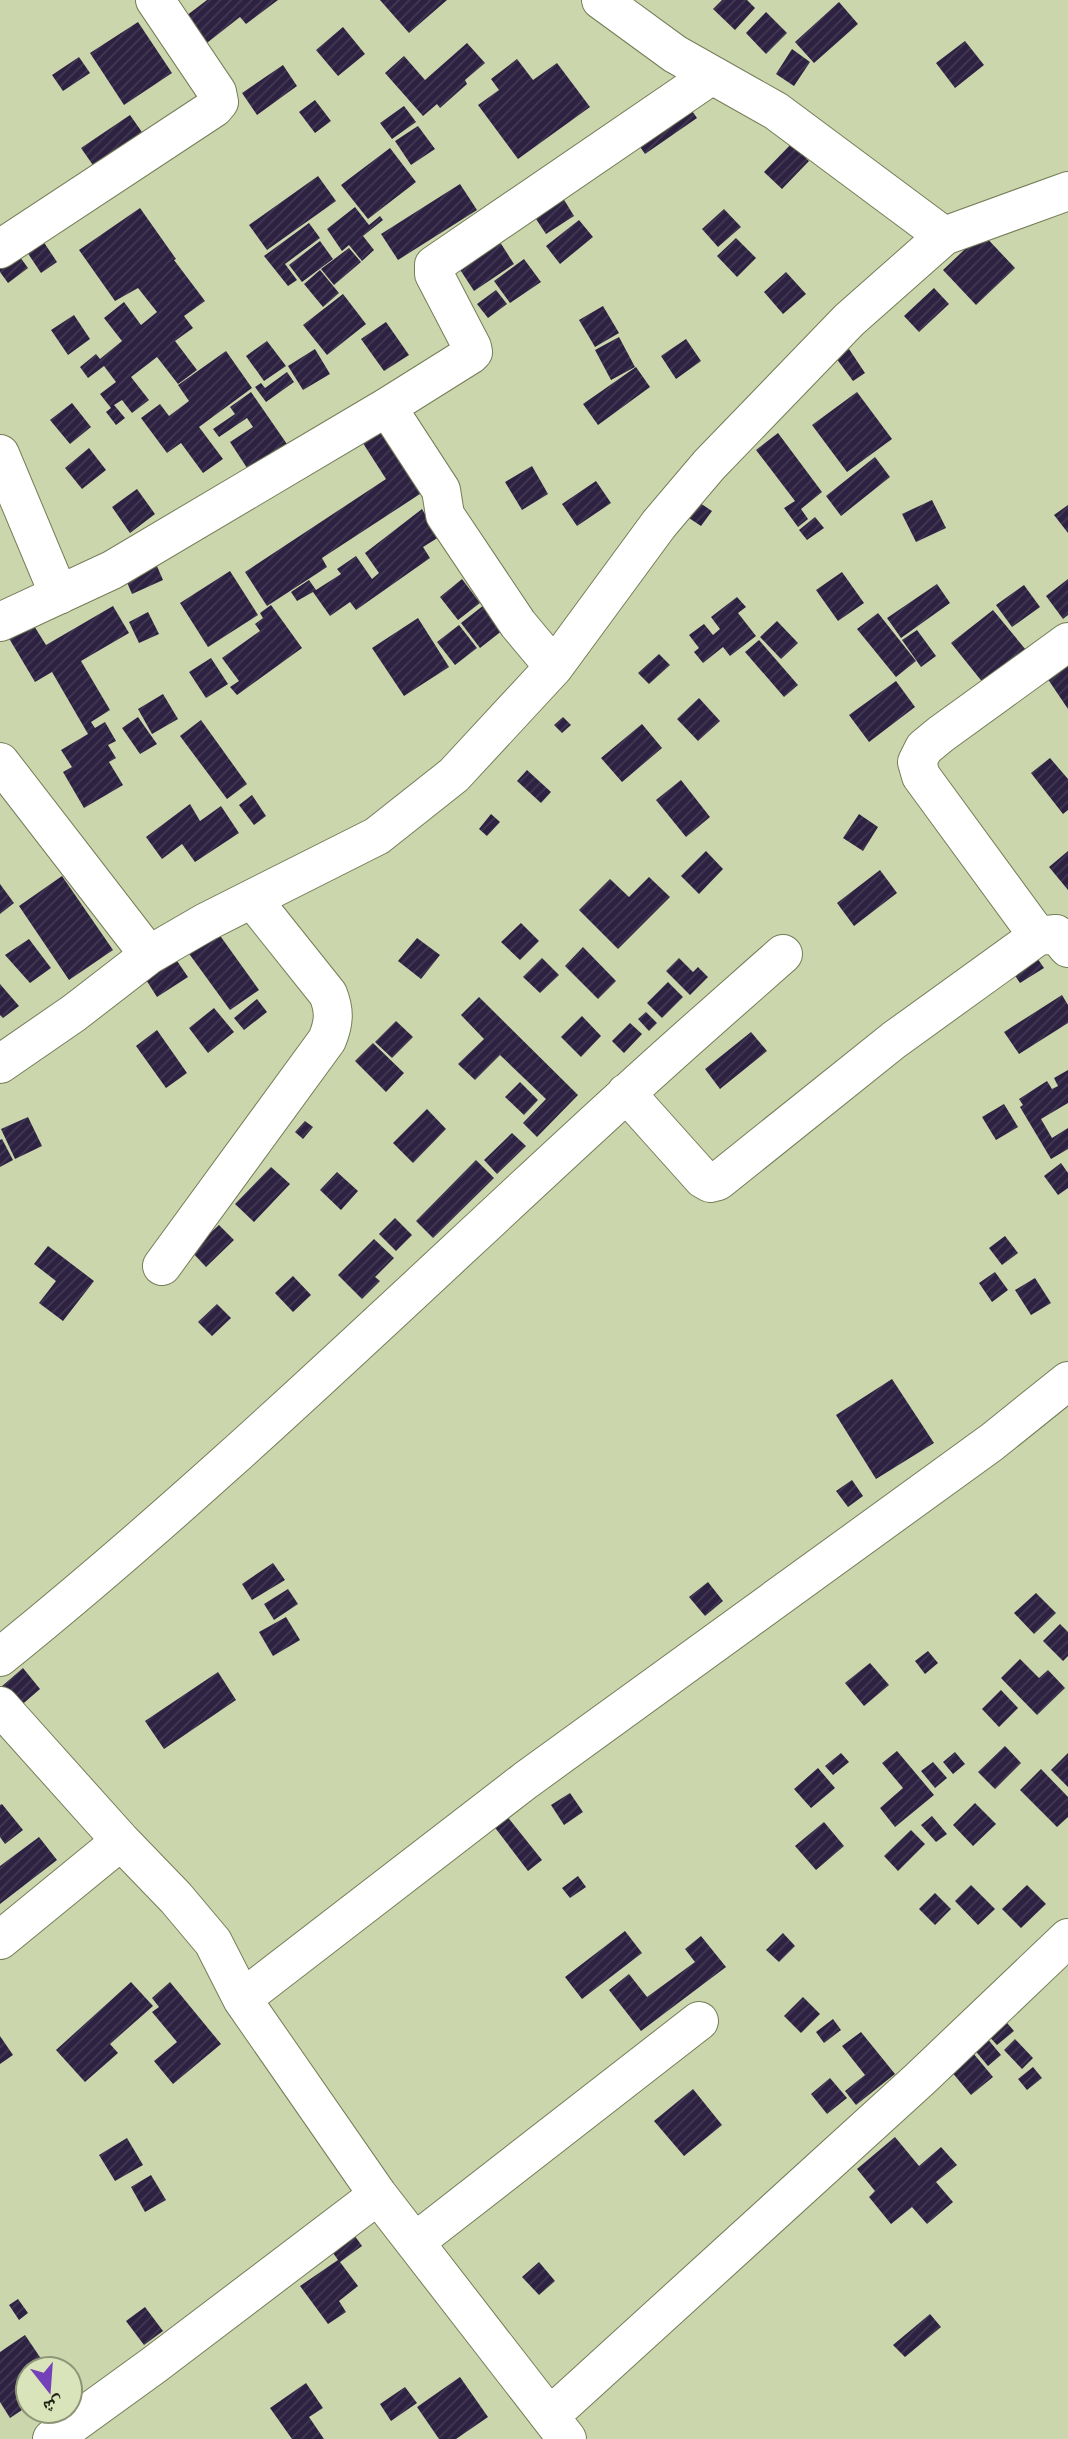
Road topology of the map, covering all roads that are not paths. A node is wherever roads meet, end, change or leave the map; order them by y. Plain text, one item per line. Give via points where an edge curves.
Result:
1 (155, 0) edge
2 (601, 0) edge
3 (712, 75) junction
4 (1068, 191) edge
5 (944, 236) junction
6 (0, 250) edge
7 (387, 407) junction
8 (0, 454) edge
9 (59, 595) junction
10 (0, 622) edge
11 (1068, 642) edge
12 (554, 667) junction
13 (0, 762) edge
14 (253, 900) junction
15 (1053, 942) edge
16 (783, 954) dead end
17 (149, 955) junction
18 (0, 1064) edge
19 (626, 1093) junction
20 (162, 1266) dead end
21 (1068, 1381) edge
22 (0, 1657) edge
23 (0, 1706) edge
24 (121, 1841) junction
25 (1068, 1938) edge
26 (0, 1940) edge
27 (242, 1999) junction
28 (699, 2021) dead end
29 (378, 2194) junction
30 (415, 2242) junction
31 (559, 2427) edge
32 (52, 2439) edge

1 - 6 street via 217,92 219,102
2 - 3 street
3 - 5 street via 776,111
3 - 7 street via 434,265 434,274 473,352
4 - 5 street
5 - 12 street via 824,344 709,465
7 - 9 street via 112,570
7 - 12 street via 441,490 445,515 518,624
8 - 9 street
9 - 10 street
11 - 15 street via 941,734 924,748 917,762 921,776
12 - 14 street via 454,775 377,836
13 - 17 street
14 - 17 street
14 - 20 street via 328,994 334,1019 327,1040
15 - 19 street via 894,1040 718,1181 703,1179
16 - 19 street
17 - 18 street
19 - 22 street via 199,1488
21 - 27 street via 992,1442 526,1780
23 - 24 street
24 - 26 street
24 - 27 street via 213,1942
25 - 31 street
27 - 29 street
28 - 30 street
29 - 30 street
29 - 32 street
30 - 31 street

